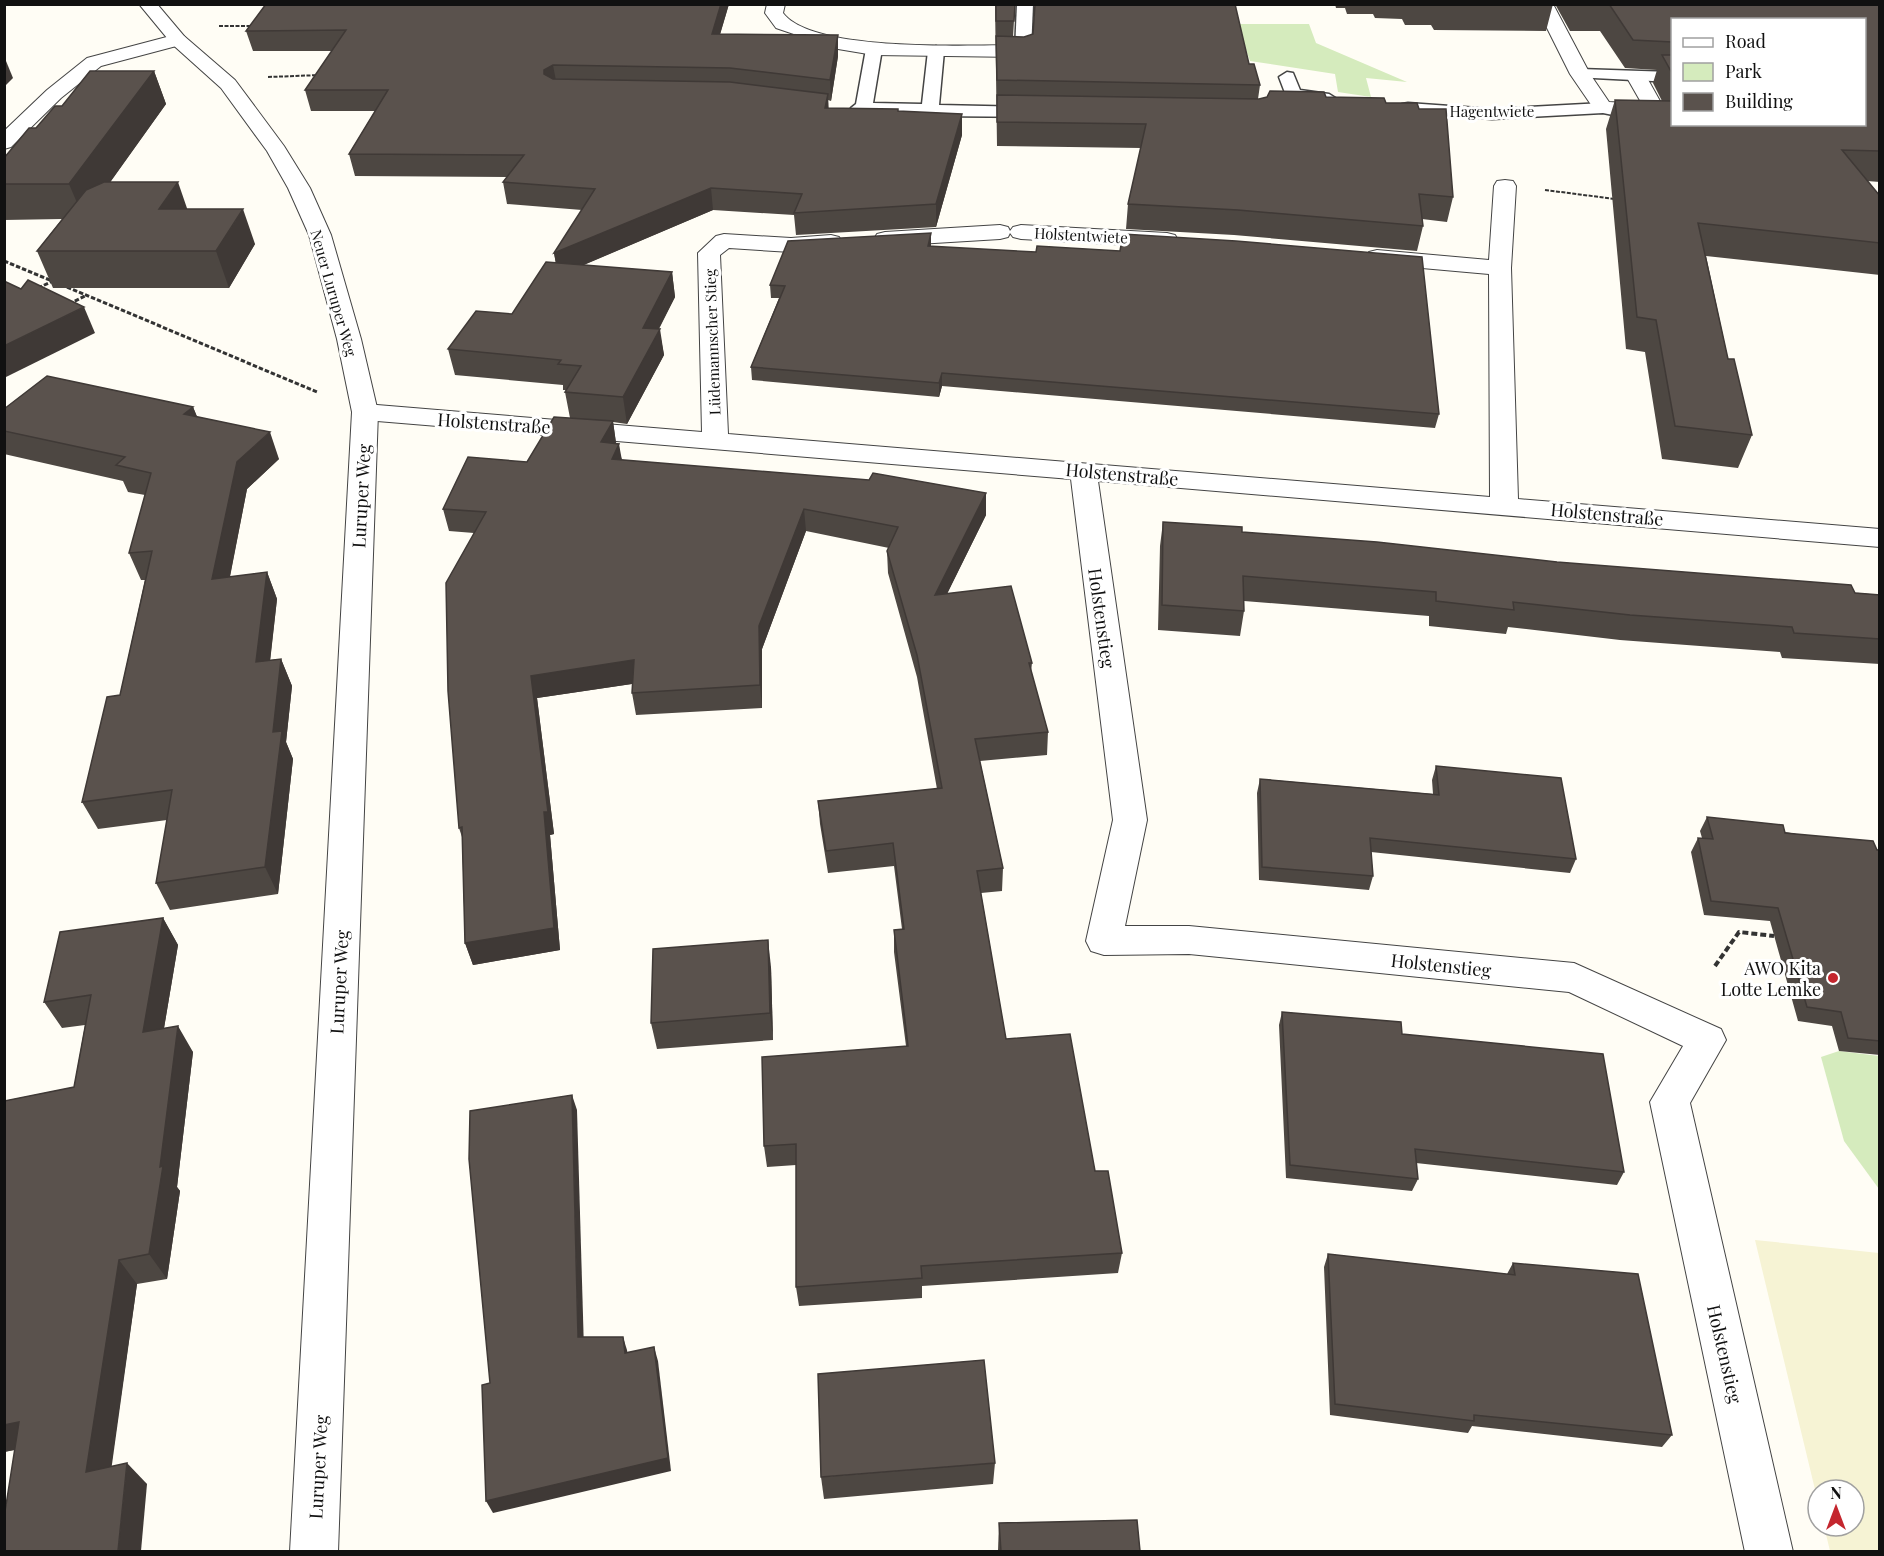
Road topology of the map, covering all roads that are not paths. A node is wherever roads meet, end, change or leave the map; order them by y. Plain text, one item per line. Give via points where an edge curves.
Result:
1 (147, 4) edge
2 (776, 4) edge
3 (1025, 4) edge
4 (1544, 4) edge
5 (176, 38) junction
6 (874, 49) junction
7 (936, 51) junction
8 (1023, 51) joint
9 (1580, 74) junction
10 (1636, 76) junction
11 (1287, 77) dead end
12 (1671, 77) edge
13 (1348, 102) edge
14 (843, 108) edge
15 (864, 108) junction
16 (1392, 108) edge
17 (1603, 108) junction
18 (930, 111) junction
19 (1047, 112) edge
20 (1671, 122) edge
21 (4, 143) edge
22 (1505, 186) road end
23 (1011, 232) joint
24 (1186, 241) edge
25 (1361, 255) edge
26 (1500, 268) junction
27 (365, 412) junction
28 (715, 440) junction
29 (1083, 471) junction
30 (1504, 506) junction
31 (1880, 538) edge
32 (314, 1551) edge
33 (1769, 1551) edge

1 - 5 street, Neuer Luruper Weg
2 - 6 street via 774,13 782,24 838,44
3 - 8 lane
4 - 9 street
5 - 21 street via 94,63 54,94
5 - 27 street, Neuer Luruper Weg via 228,84 277,150 298,188 320,235
6 - 7 street
6 - 15 lane
7 - 8 street
7 - 18 lane
9 - 10 lane
9 - 17 street
10 - 12 lane
10 - 17 street, Hagentwiete via 1655,110
11 - 13 lane via 1293,94
14 - 15 lane
15 - 18 lane
16 - 17 lane, Hagentwiete via 1492,114
17 - 20 lane, Hagentwiete
18 - 19 lane
22 - 26 street
23 - 24 street, Holstentwiete
23 - 28 street, Lüdemannscher Stieg via 791,245 724,241 709,253
25 - 26 street
26 - 30 street
27 - 28 street, Holstenstraße
27 - 32 street, Luruper Weg
28 - 29 street, Holstenstraße
29 - 30 street, Holstenstraße
29 - 33 street, Holstenstieg via 1130,820 1104,941 1189,940 1574,978 1707,1040 1670,1102
30 - 31 street, Holstenstraße

